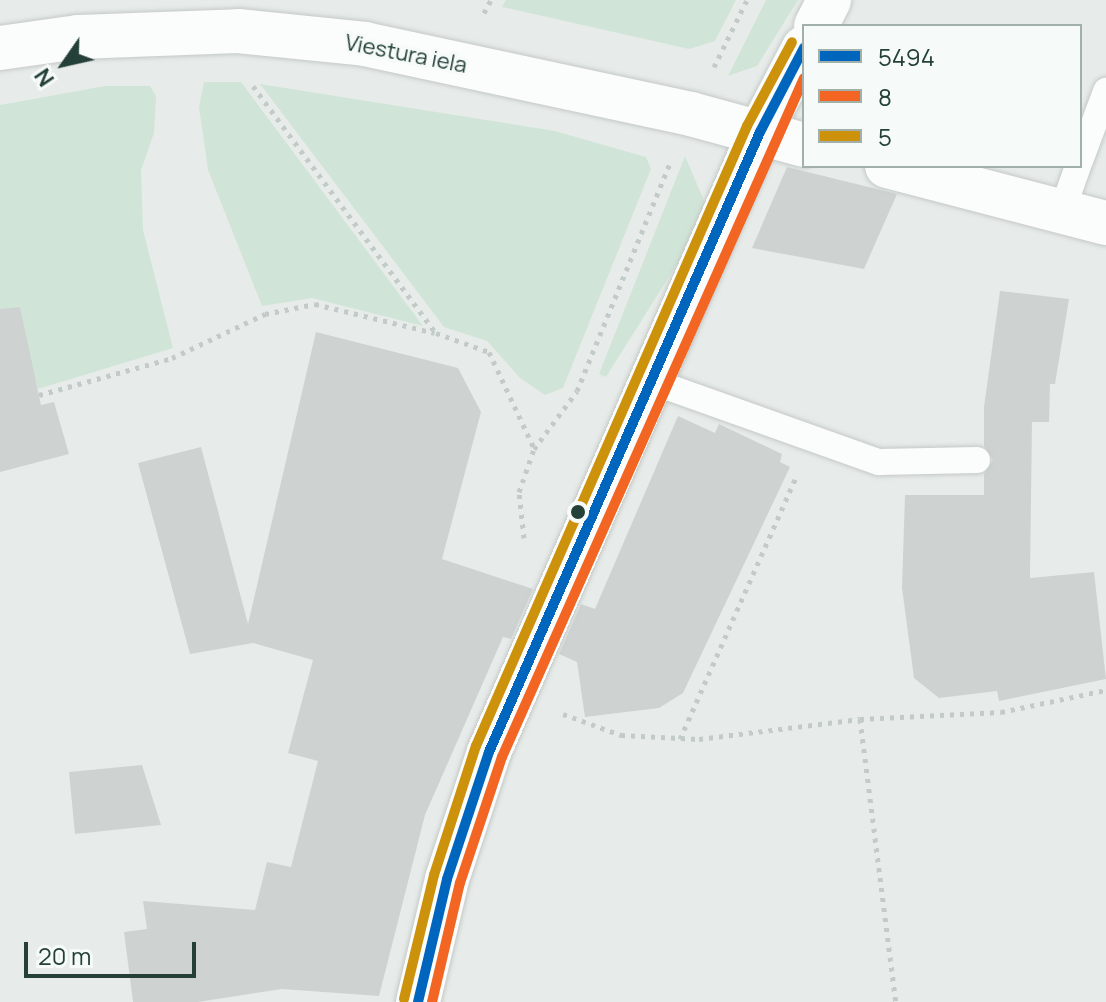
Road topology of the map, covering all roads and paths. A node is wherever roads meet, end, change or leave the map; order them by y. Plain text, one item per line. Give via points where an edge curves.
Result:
1 (491, 0) edge
2 (829, 0) edge
3 (484, 13) dead end
4 (817, 24) edge
5 (0, 48) edge
6 (802, 52) edge
7 (250, 82) dead end
8 (1106, 91) edge
9 (760, 132) junction
10 (802, 144) edge
11 (1082, 155) edge
12 (895, 168) edge
13 (1077, 168) edge
14 (1062, 211) junction
15 (1106, 223) edge
16 (436, 333) junction
17 (651, 381) junction
18 (39, 395) dead end
19 (813, 438) junction
20 (534, 449) dead end
21 (977, 460) dead end
22 (1106, 690) edge
23 (556, 711) dead end
24 (860, 719) junction
25 (680, 739) junction
26 (418, 1002) edge
27 (896, 1002) edge

1 - 3 path
2 - 4 main road
5 - 9 main road, Viestura iela via 78,37 238,31 365,44
6 - 9 main road
7 - 16 path
8 - 11 lane
9 - 10 main road, Viestura iela
9 - 17 main road
12 - 14 main road
13 - 14 lane
14 - 15 main road
16 - 18 path via 315,304 265,314 172,358
16 - 20 path via 489,352
17 - 19 lane
17 - 26 main road via 465,814
19 - 21 lane via 879,462
19 - 25 path
22 - 24 path via 1001,712
23 - 25 path via 621,735
24 - 25 path
24 - 27 path

